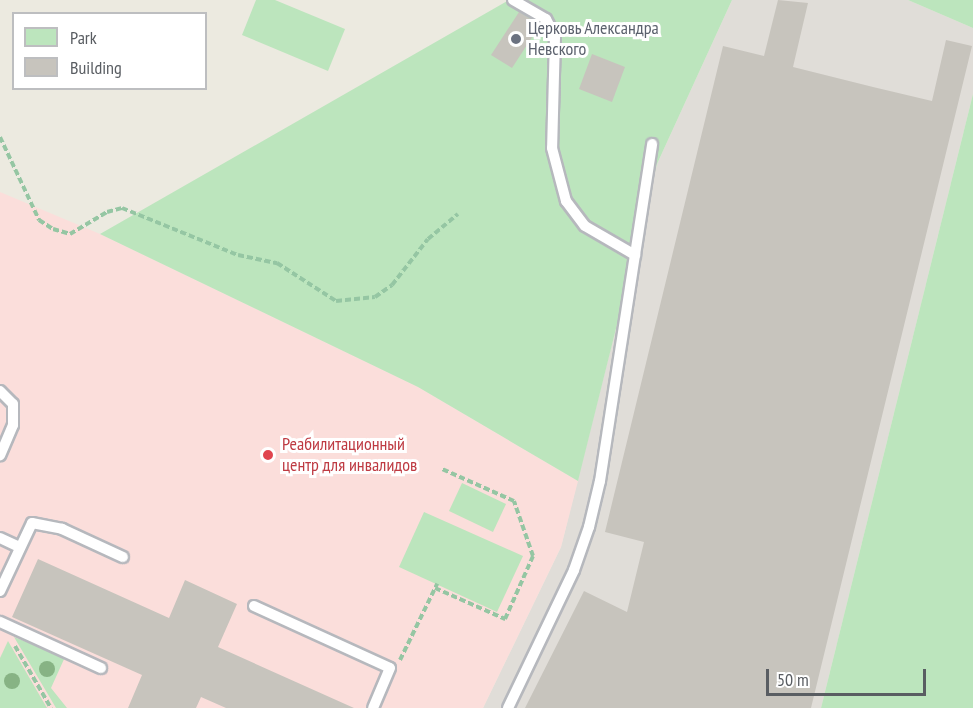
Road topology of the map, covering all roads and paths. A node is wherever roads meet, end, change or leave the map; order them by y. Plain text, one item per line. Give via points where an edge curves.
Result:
1 (513, 0) edge
2 (0, 137) edge
3 (652, 144) dead end
4 (458, 214) dead end
5 (635, 255) junction
6 (0, 392) edge
7 (0, 455) edge
8 (442, 469) dead end
9 (0, 538) edge
10 (19, 547) junction
11 (123, 557) dead end
12 (0, 591) edge
13 (254, 606) dead end
14 (0, 622) edge
15 (11, 640) dead end
16 (101, 668) dead end
17 (390, 668) junction
18 (51, 708) edge
19 (373, 708) edge
20 (508, 708) edge

1 - 5 lane via 546,19 555,37 552,147 566,201 585,226
2 - 4 path via 39,220 52,230 70,234 107,212 122,208 238,255 277,263 336,301 375,297 392,285 428,239
3 - 5 lane
5 - 20 lane via 589,527 574,570
6 - 7 lane via 13,404 13,425
8 - 17 path via 486,492 514,501 533,556 505,619 436,586 403,657
9 - 10 lane
10 - 11 lane via 32,524 62,529
10 - 12 lane
13 - 17 lane
14 - 16 lane
15 - 18 path
17 - 19 lane

